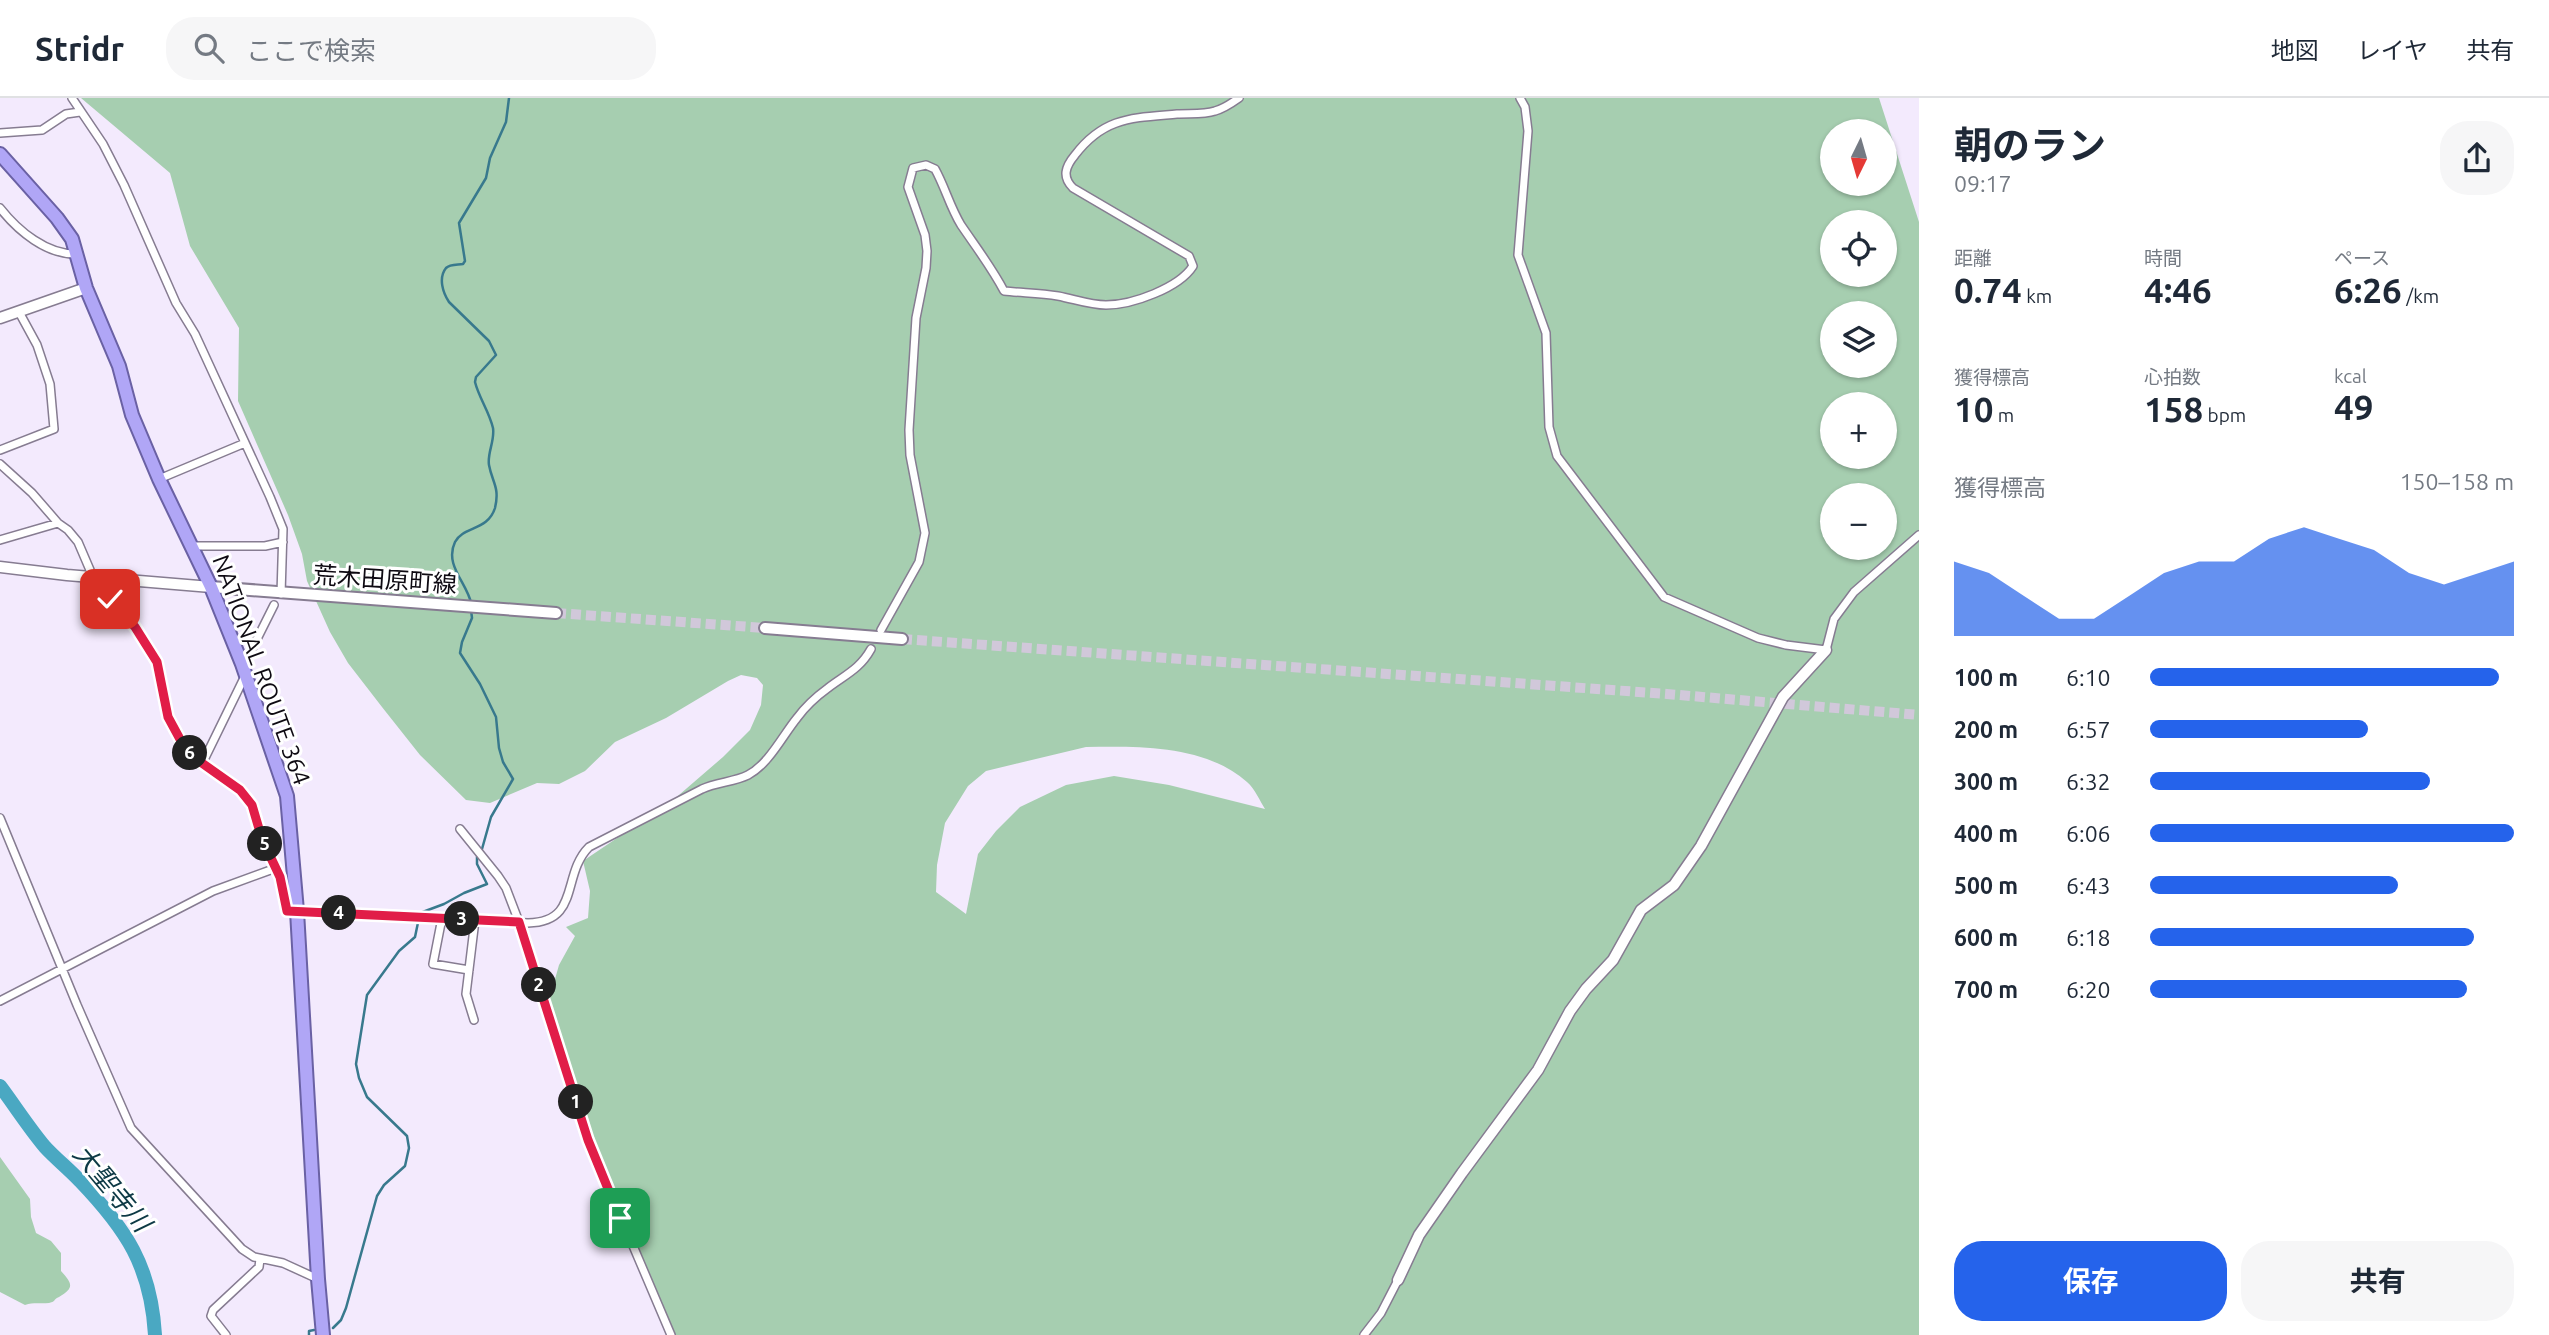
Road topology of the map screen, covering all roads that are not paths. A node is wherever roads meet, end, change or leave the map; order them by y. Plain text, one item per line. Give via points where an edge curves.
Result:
1 (72, 98) edge
2 (1239, 98) edge
3 (1520, 98) edge
4 (80, 112) junction
5 (0, 133) edge
6 (0, 153) edge
7 (0, 208) edge
8 (78, 254) junction
9 (86, 288) junction
10 (19, 312) junction
11 (0, 318) edge
12 (245, 443) junction
13 (0, 450) edge
14 (0, 464) edge
15 (159, 479) junction
16 (58, 523) junction
17 (1919, 534) edge
18 (0, 540) edge
19 (283, 542) junction
20 (192, 546) junction
21 (0, 567) edge
22 (90, 570) dead end
23 (211, 587) junction
24 (100, 588) dead end
25 (281, 594) junction
26 (274, 605) dead end
27 (556, 613) tunnel mouth
28 (765, 628) tunnel mouth
29 (881, 630) dead end
30 (902, 639) tunnel mouth
31 (871, 649) dead end
32 (1826, 650) junction
33 (244, 670) junction
34 (202, 764) junction
35 (0, 818) edge
36 (460, 829) dead end
37 (276, 868) junction
38 (297, 911) junction
39 (442, 918) junction
40 (475, 920) junction
41 (519, 922) junction
42 (61, 968) junction
43 (469, 970) junction
44 (0, 1001) edge
45 (474, 1020) dead end
46 (260, 1259) junction
47 (318, 1279) junction
48 (1398, 1280) joint
49 (226, 1335) edge
50 (323, 1335) edge
51 (671, 1335) edge
52 (1364, 1335) edge

1 - 4 street
2 - 29 street via 1216,111 1108,125 1088,139 1070,162 1065,176 1073,188 1189,256 1193,267 1189,273 1136,301 1106,305 1004,291 957,218 935,169 926,165 913,168 908,187 927,251 916,318 909,430 925,533 919,562
3 - 32 street via 1528,131 1518,255 1546,334 1549,427 1557,456 1664,597 1758,638
4 - 5 street via 66,114 42,130
4 - 12 street via 124,185
6 - 8 highway, NATIONAL ROUTE 364 via 57,218
7 - 8 street via 49,250
8 - 9 highway, NATIONAL ROUTE 364
9 - 10 street
9 - 15 highway, NATIONAL ROUTE 364
10 - 11 street
10 - 13 street via 50,384 54,429
12 - 15 street
12 - 19 street via 283,528
14 - 16 street
15 - 20 highway, NATIONAL ROUTE 364
16 - 18 street
16 - 22 street via 78,542
17 - 32 street via 1854,592 1834,619
19 - 20 street
19 - 25 street
20 - 23 highway, NATIONAL ROUTE 364
21 - 23 street
23 - 25 main road, 荒木田原町線
23 - 33 highway, NATIONAL ROUTE 364
24 - 34 street via 146,642 157,662 168,717
25 - 27 main road, 荒木田原町線
26 - 33 street
28 - 30 main road
31 - 41 street via 852,673 797,717 750,774 717,782 589,847 556,915 538,923
32 - 48 street via 1783,697 1701,846 1674,885 1641,910 1613,960 1570,1011 1532,1079 1419,1235
33 - 34 street
33 - 38 highway, NATIONAL ROUTE 364 via 287,796
34 - 37 street via 245,795
35 - 42 street
36 - 41 street via 498,876
37 - 38 street via 285,907
37 - 42 street via 213,891
38 - 39 street
38 - 47 highway, NATIONAL ROUTE 364
39 - 40 street
39 - 43 street via 433,964
40 - 41 street
40 - 43 street
41 - 51 street via 588,1140
42 - 44 street
42 - 46 street via 131,1128 242,1249
43 - 45 street via 466,993
46 - 47 street via 283,1263
46 - 49 street via 258,1267 213,1310 211,1316
47 - 50 highway, NATIONAL ROUTE 364
48 - 52 street

